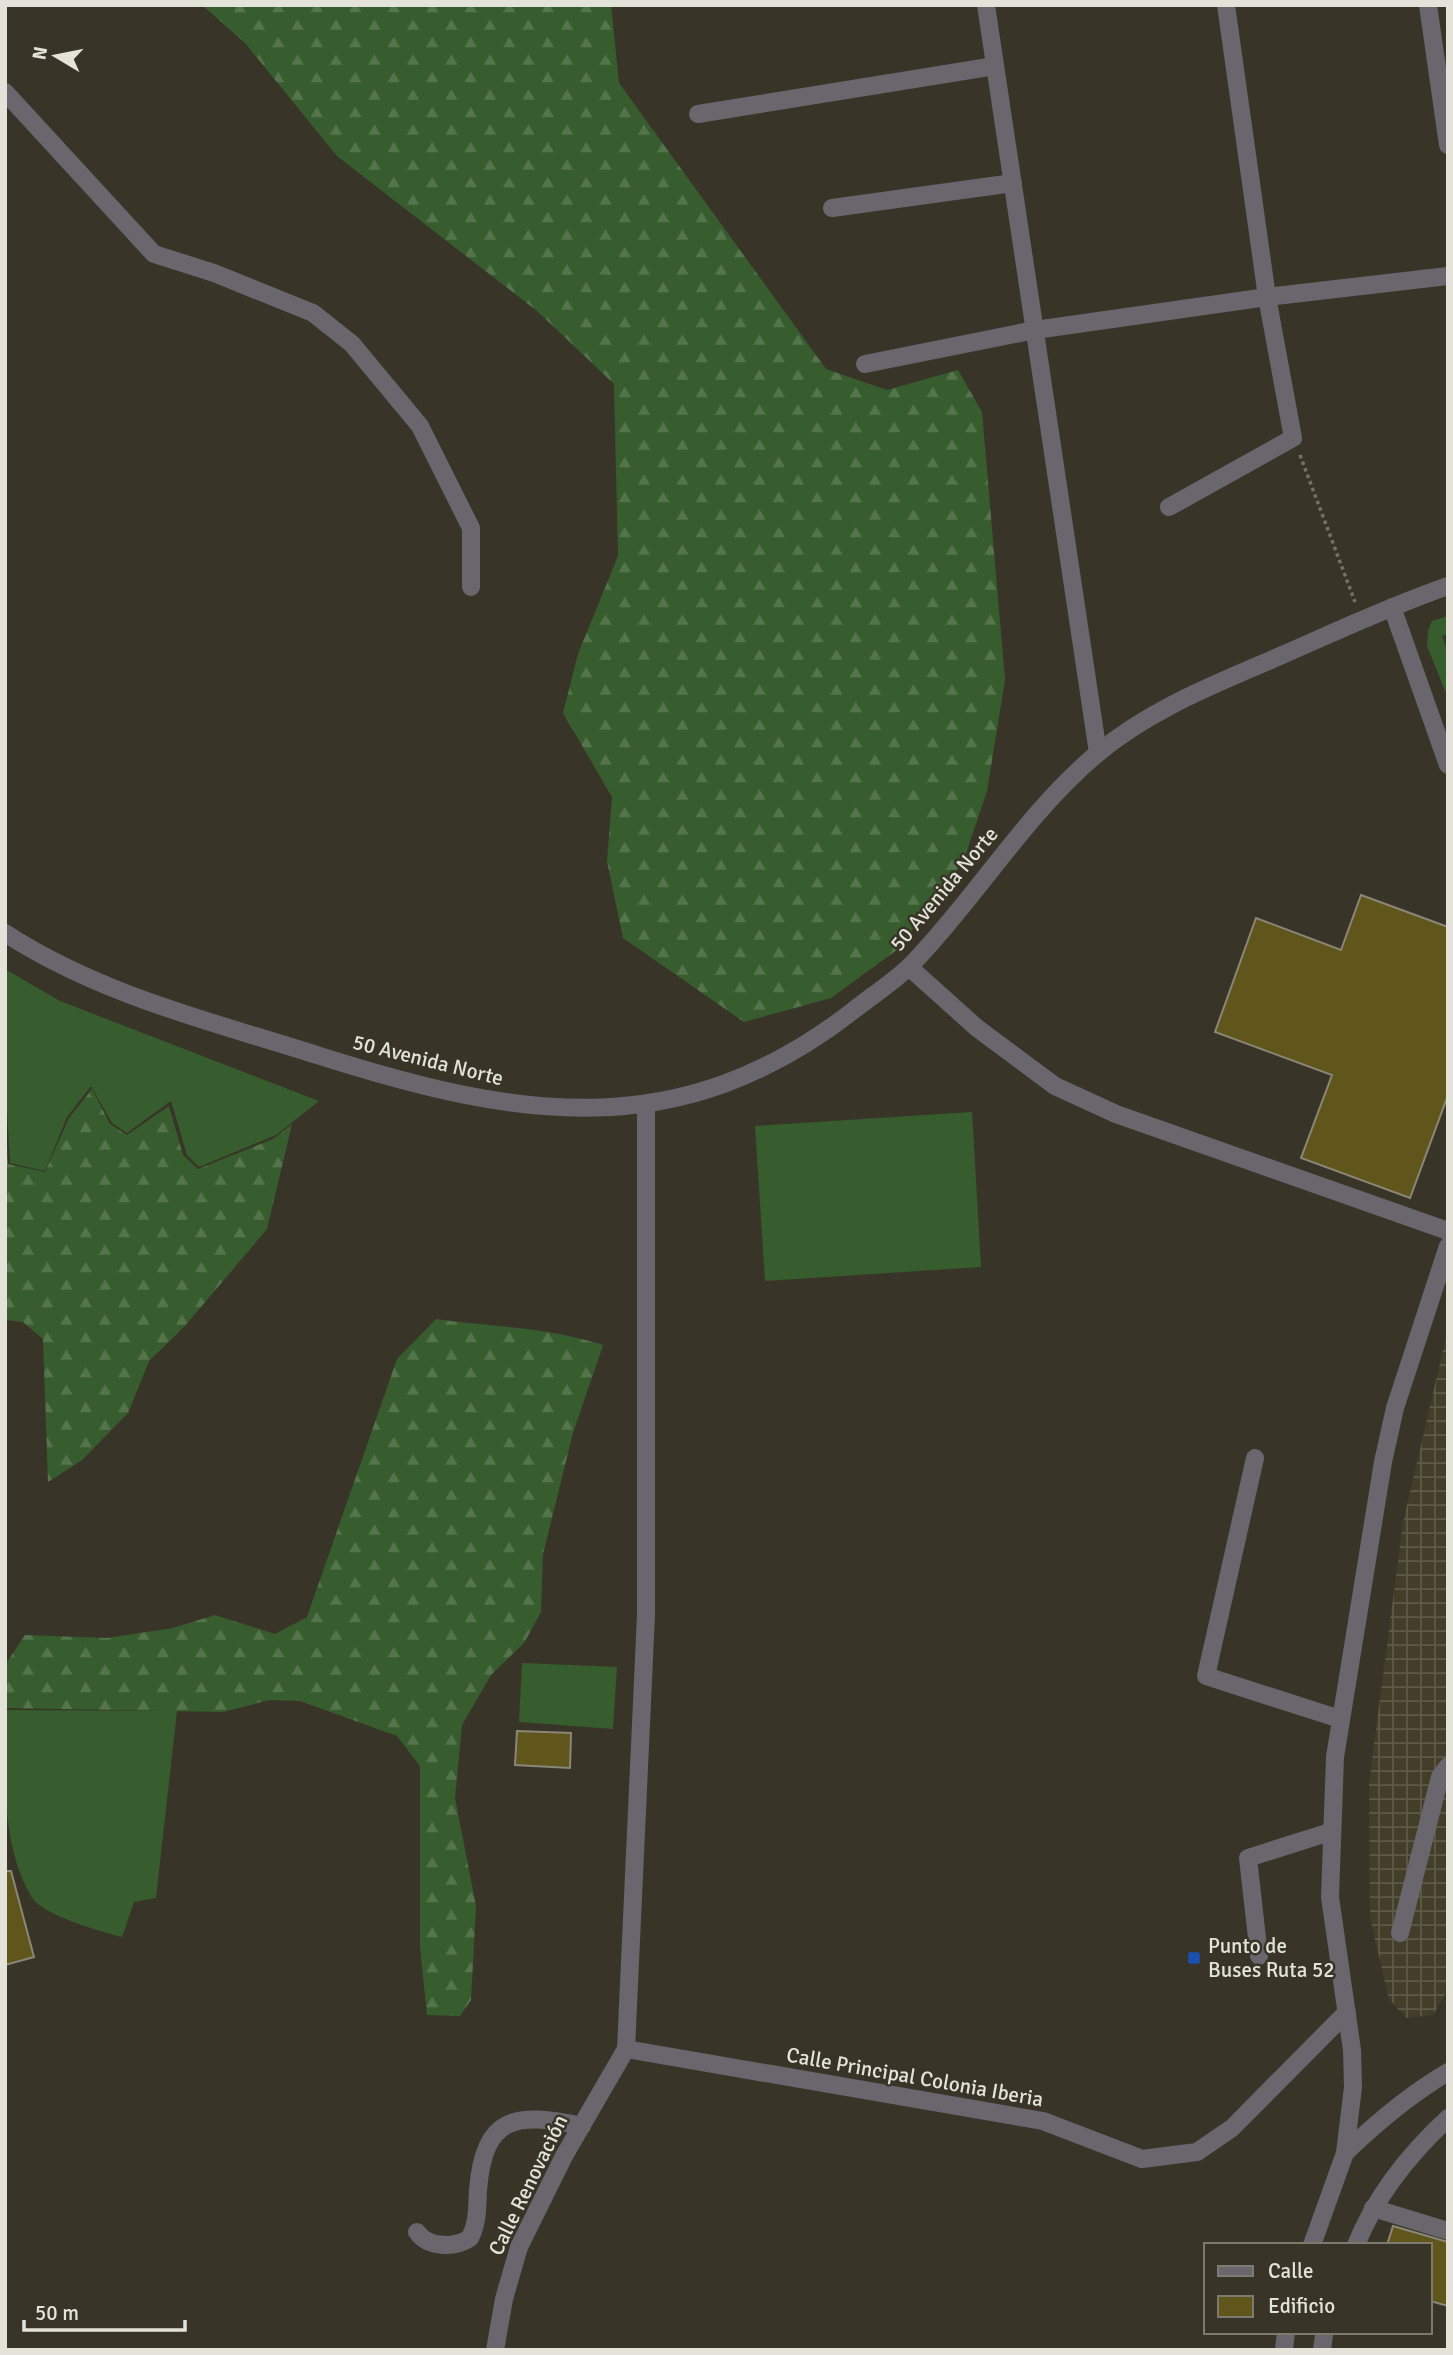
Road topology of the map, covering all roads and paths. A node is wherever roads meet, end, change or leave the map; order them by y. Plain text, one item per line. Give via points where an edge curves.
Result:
1 (986, 5) edge
2 (1226, 5) edge
3 (1428, 5) edge
4 (995, 66) junction
5 (5, 92) edge
6 (698, 114) dead end
7 (1448, 145) edge
8 (1013, 183) junction
9 (832, 208) dead end
10 (1448, 276) edge
11 (1267, 297) junction
12 (1035, 330) junction
13 (865, 364) dead end
14 (1293, 438) junction
15 (1168, 507) dead end
16 (1448, 586) edge
17 (471, 587) dead end
18 (1350, 587) dead end
19 (1392, 607) junction
20 (1098, 753) junction
21 (1448, 765) edge
22 (5, 933) edge
23 (909, 967) junction
24 (646, 1105) junction
25 (1448, 1231) edge
26 (1448, 1246) edge
27 (1255, 1458) dead end
28 (1340, 1719) junction
29 (1448, 1766) edge
30 (1330, 1832) junction
31 (1400, 1933) dead end
32 (1259, 1956) dead end
33 (1346, 2012) junction
34 (626, 2049) junction
35 (1448, 2073) edge
36 (1448, 2118) edge
37 (582, 2126) junction
38 (1345, 2153) junction
39 (1373, 2208) junction
40 (1448, 2231) edge
41 (417, 2232) dead end
42 (1313, 2243) edge
43 (1357, 2243) edge
44 (495, 2350) edge

1 - 4 street
2 - 11 street
3 - 7 street
4 - 6 street
4 - 8 street
5 - 17 street via 155,254 313,313 352,344 420,426 471,528
8 - 9 street
8 - 12 street
10 - 11 street
11 - 12 street
11 - 14 street
12 - 13 street
12 - 20 street
14 - 15 street
14 - 18 path
16 - 19 street, 50 Avenida Norte
19 - 20 street, 50 Avenida Norte via 1160,709
19 - 21 street
20 - 23 street, 50 Avenida Norte via 1049,799
22 - 24 street, 50 Avenida Norte via 55,963 134,996 447,1092 567,1110
23 - 24 street, 50 Avenida Norte via 830,1029 784,1057 735,1078
23 - 25 street via 977,1028 1055,1086 1153,1127
24 - 34 street via 646,1615
26 - 28 street via 1395,1408 1369,1531
27 - 28 street via 1206,1676
28 - 30 street
29 - 31 street via 1440,1777
30 - 32 street via 1248,1858
30 - 33 street via 1330,1897
33 - 34 street, Calle Principal Colonia Iberia via 1232,2128 1197,2152 1142,2159 1042,2121
33 - 38 street via 1353,2087
34 - 37 street, Calle Renovación
35 - 38 street via 1420,2089
36 - 39 street via 1416,2148
37 - 41 street via 535,2118 505,2124 494,2133 480,2165 477,2217 470,2238 451,2245 430,2244
37 - 44 street, Calle Renovación via 519,2247
38 - 42 street
39 - 40 street
39 - 43 street

